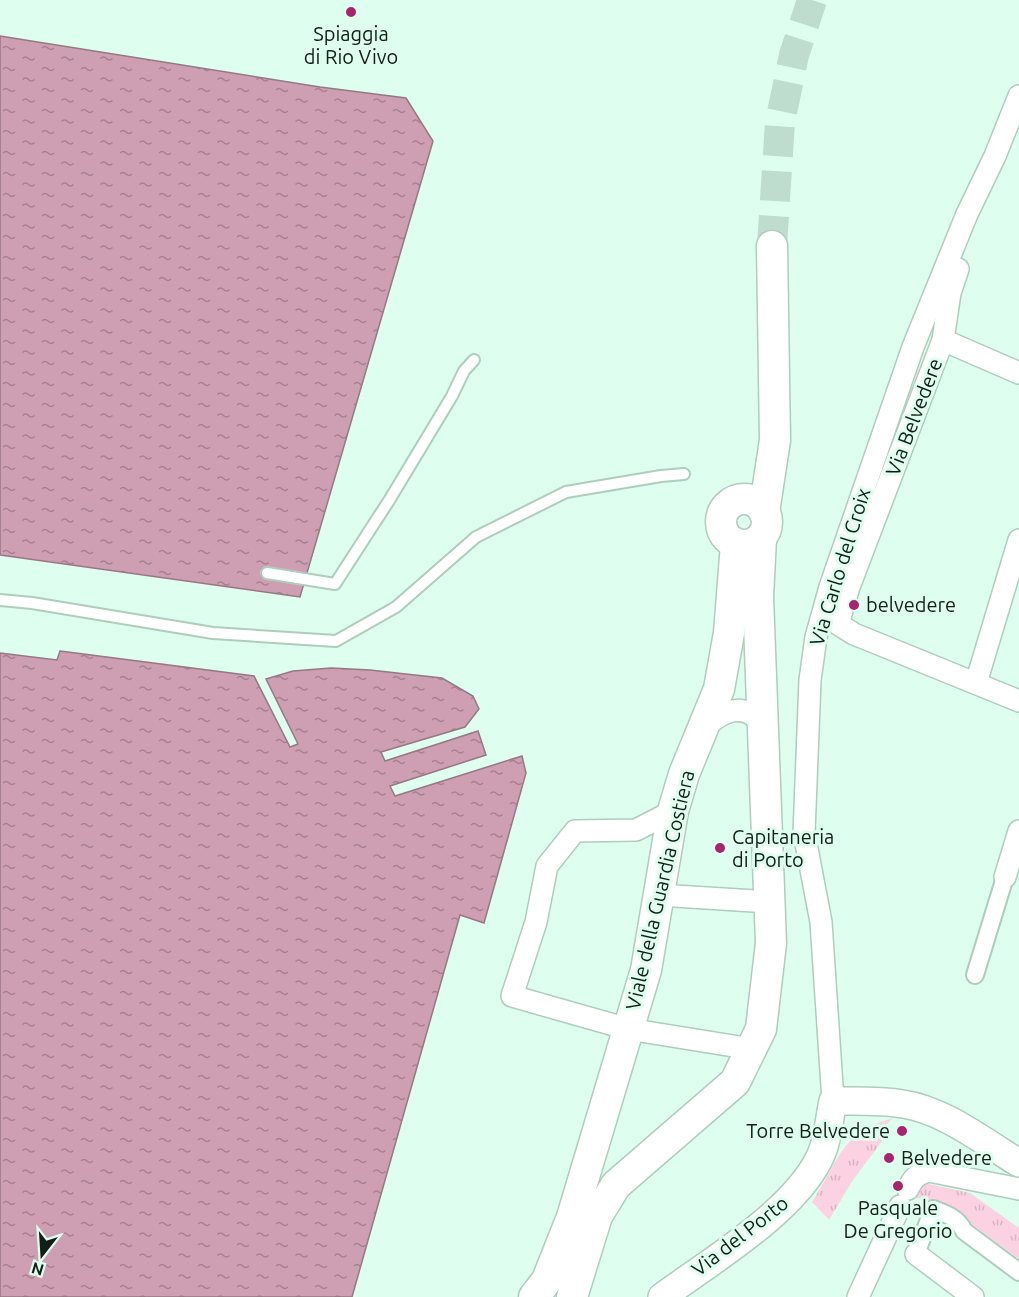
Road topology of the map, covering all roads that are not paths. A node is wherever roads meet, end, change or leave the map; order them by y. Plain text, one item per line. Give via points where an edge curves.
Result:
1 (1019, 96) edge
2 (995, 156) junction
3 (772, 246) tunnel mouth
4 (943, 340) junction
5 (474, 360) dead end
6 (1019, 373) edge
7 (684, 474) dead end
8 (751, 523) junction
9 (1019, 540) edge
10 (267, 573) dead end
11 (0, 600) edge
12 (976, 683) junction
13 (1019, 701) edge
14 (763, 728) junction
15 (700, 733) junction
16 (673, 811) junction
17 (1019, 831) edge
18 (1005, 877) joint
19 (659, 895) junction
20 (770, 902) junction
21 (975, 975) dead end
22 (628, 1029) junction
23 (752, 1049) junction
24 (833, 1101) junction
25 (1019, 1163) edge
26 (1019, 1189) edge
27 (916, 1254) joint
28 (1019, 1272) edge
29 (534, 1297) edge
30 (572, 1297) edge
31 (662, 1297) edge
32 (858, 1297) edge
33 (973, 1297) edge

1 - 2 street, Via Carlo del Croix
2 - 4 street, Via Belvedere via 950,293
2 - 24 street, Via Carlo del Croix via 913,347 816,637 810,680 804,833 821,922
3 - 8 main road via 775,440
4 - 6 street
4 - 12 street, Via Belvedere via 838,624
5 - 10 lane via 335,584
7 - 11 lane via 567,492 476,537 396,607 336,641 213,633
8 - 14 main road
8 - 15 main road, Viale della Guardia Costiera via 719,689
9 - 12 street
12 - 13 street, Via Belvedere
14 - 15 street via 753,715 738,710 722,713
14 - 20 main road
15 - 16 main road, Viale della Guardia Costiera
16 - 19 main road, Viale della Guardia Costiera
16 - 22 street via 636,830 575,831 547,866 536,922 512,996
17 - 18 street
18 - 21 street
19 - 20 street
19 - 22 main road, Viale della Guardia Costiera via 646,970
20 - 23 main road via 769,964 761,1029
22 - 23 street
22 - 29 main road, Viale della Guardia Costiera via 572,1217 547,1280
23 - 30 main road via 735,1082 616,1185 597,1216
24 - 25 street via 905,1104 947,1119
24 - 31 street, Via del Porto via 820,1157 801,1187 767,1220
26 - 32 street via 919,1173 912,1180
27 - 28 street via 933,1209 960,1222 964,1231
27 - 33 street

